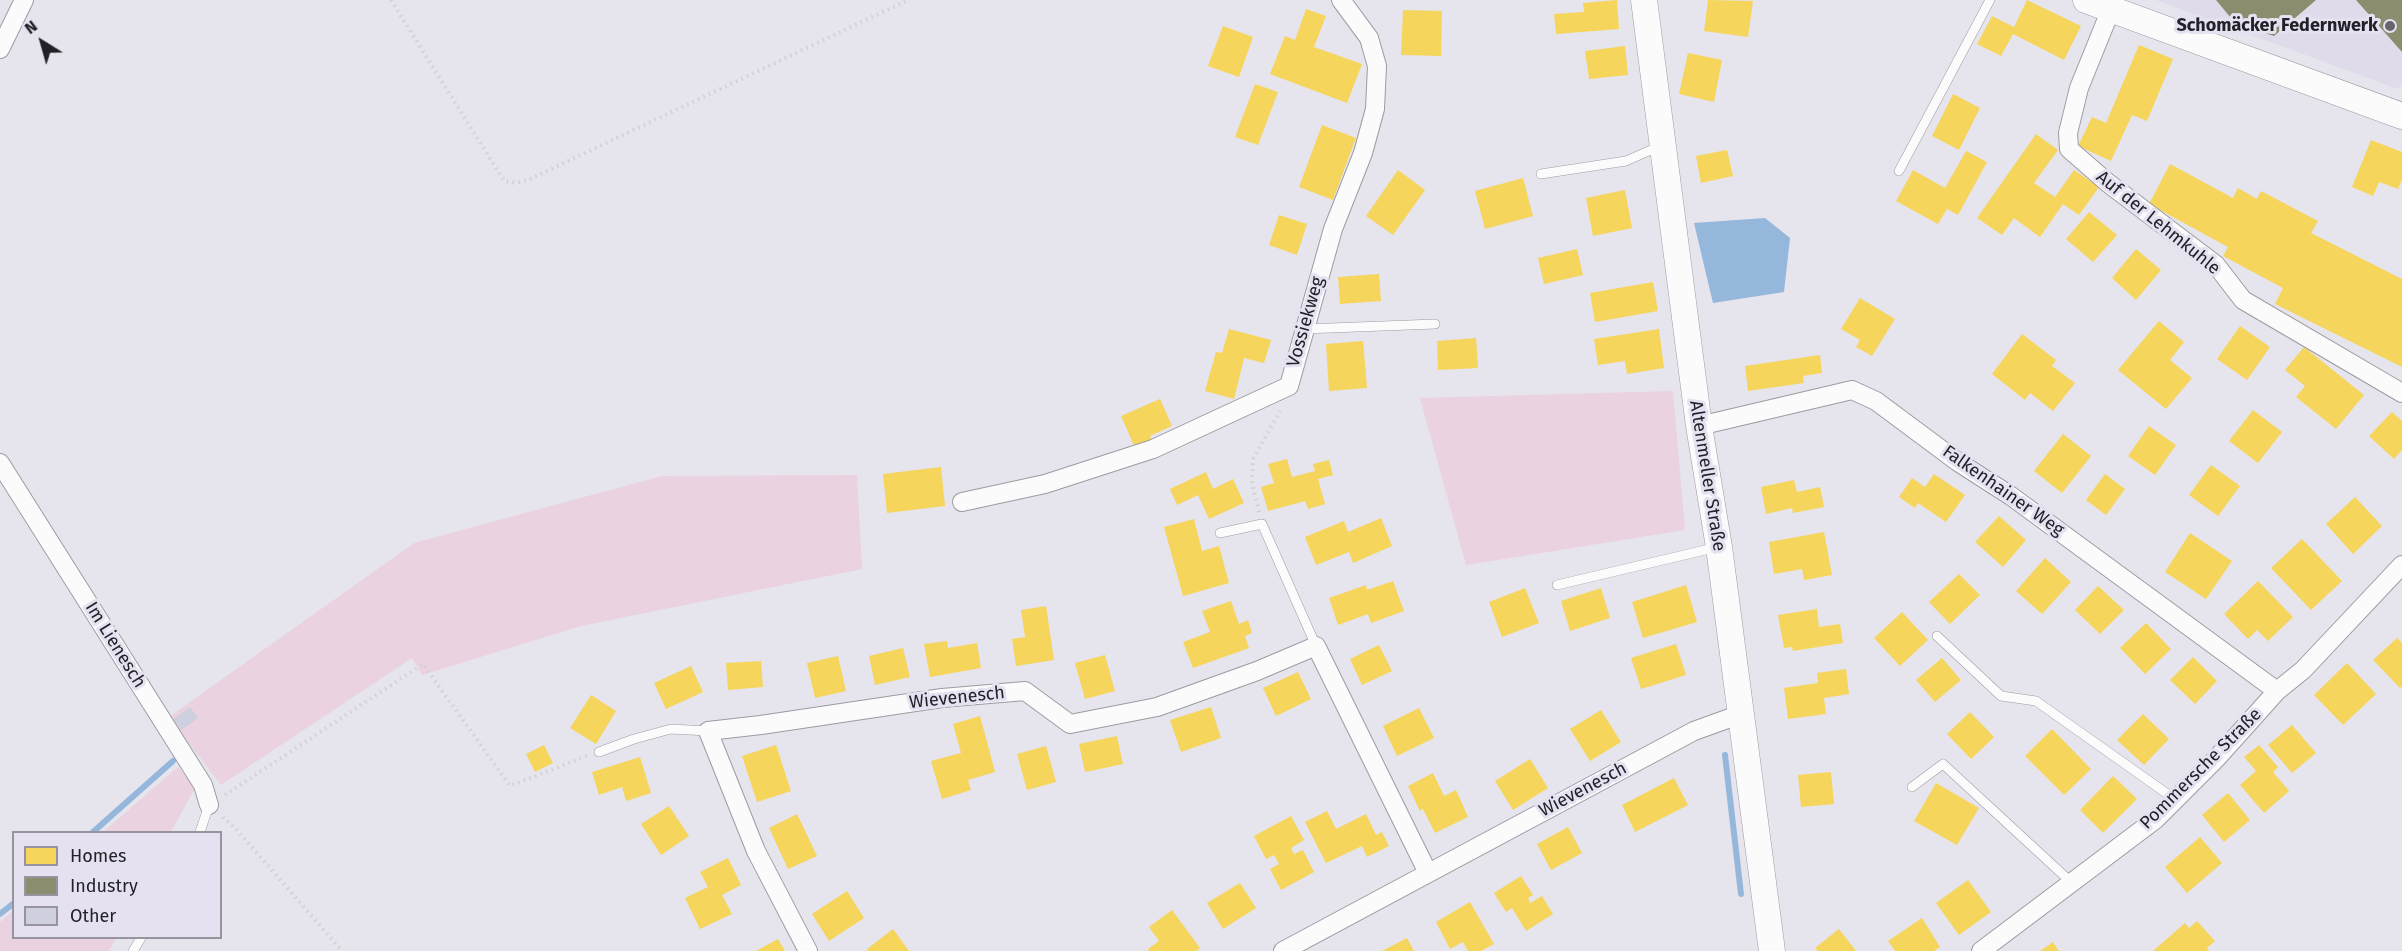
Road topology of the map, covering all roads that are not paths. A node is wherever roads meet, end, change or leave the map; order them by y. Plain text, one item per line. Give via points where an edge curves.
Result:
1 (1341, 0) edge
2 (1644, 0) edge
3 (1990, 0) edge
4 (2086, 0) edge
5 (22, 1) edge
6 (2110, 9) junction
7 (0, 49) edge
8 (2402, 116) edge
9 (1663, 145) junction
10 (1899, 171) dead end
11 (1540, 174) dead end
12 (1435, 324) dead end
13 (1304, 329) junction
14 (2402, 393) edge
15 (1699, 426) junction
16 (0, 463) edge
17 (962, 502) dead end
18 (1220, 533) dead end
19 (1719, 546) junction
20 (2402, 565) edge
21 (1557, 585) dead end
22 (1937, 636) dead end
23 (1316, 646) junction
24 (2277, 691) junction
25 (1741, 714) junction
26 (708, 731) junction
27 (599, 752) road end
28 (1912, 787) dead end
29 (2175, 800) junction
30 (209, 805) joint
31 (200, 831) edge
32 (1428, 873) junction
33 (2073, 884) junction
34 (808, 951) edge
35 (1283, 951) edge
36 (1772, 951) edge
37 (1980, 951) edge

1 - 13 street, Vossiekweg via 1369,38 1377,66 1375,109 1363,153 1333,229
2 - 9 street, Altenmeller Straße
3 - 10 lane
4 - 6 street
5 - 7 street
6 - 8 street
6 - 14 street, Auf der Lehmkuhle via 2079,88 2067,133 2068,149 2216,265 2243,300
9 - 11 lane via 1626,161
9 - 15 street, Altenmeller Straße
12 - 13 lane
13 - 17 street, Vossiekweg via 1289,386 1153,448 1045,484
15 - 19 street, Altenmeller Straße
15 - 24 street, Falkenhainer Weg via 1852,390 1876,401
16 - 30 street, Im Lienesch via 202,785
18 - 23 lane via 1262,524
19 - 21 lane
19 - 25 street, Altenmeller Straße
20 - 24 street, Pommersche Straße via 2303,670
22 - 29 lane via 2001,696 2036,701
23 - 26 street, Wievenesch via 1157,707 1070,724 1025,691 942,698
23 - 32 street
24 - 29 street, Pommersche Straße
25 - 32 street, Wievenesch via 1694,731
25 - 36 street, Altenmeller Straße
26 - 27 lane via 671,729
26 - 34 street via 756,851
28 - 33 lane via 1942,764
29 - 33 street, Pommersche Straße
30 - 31 lane
32 - 35 street, Wievenesch
33 - 37 street, Pommersche Straße

